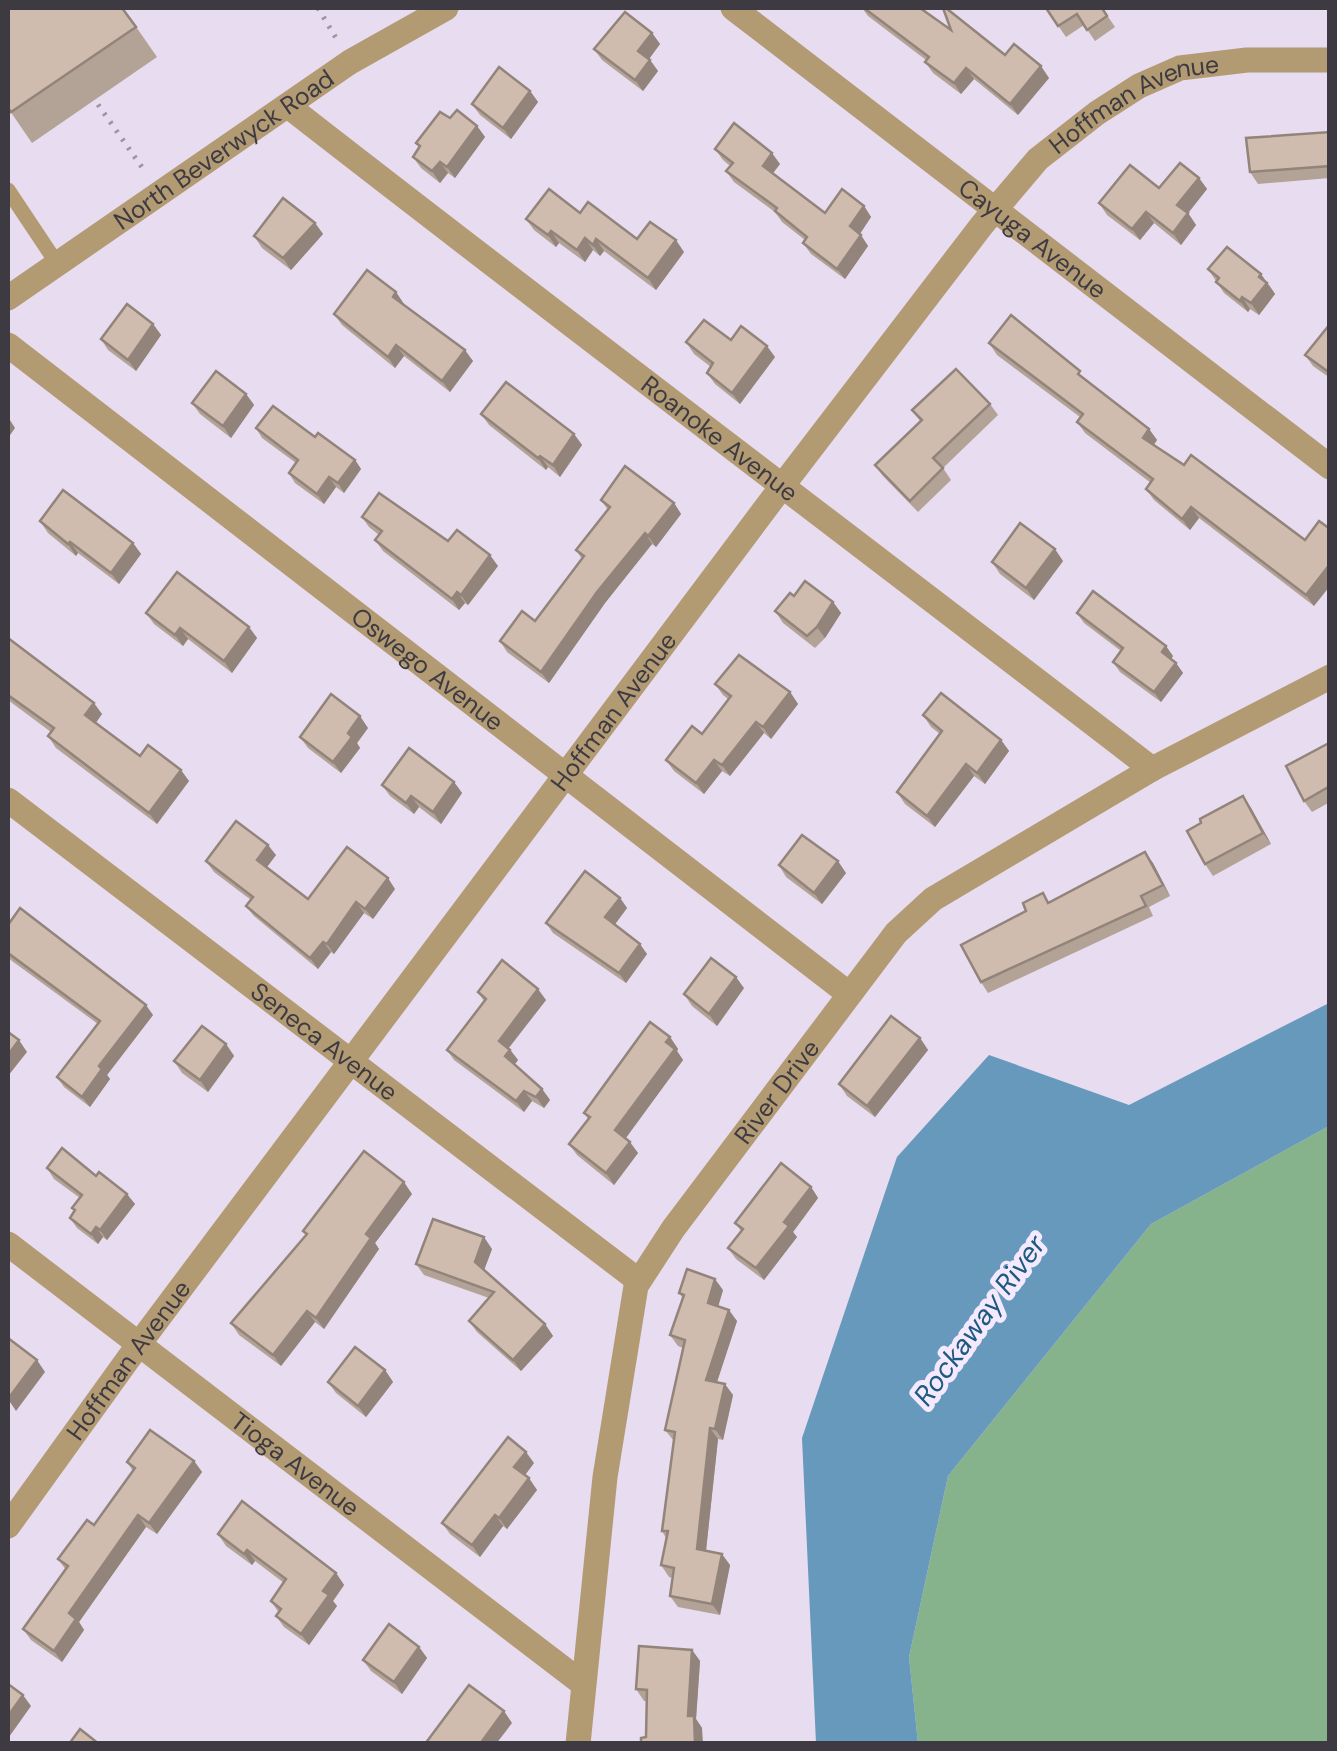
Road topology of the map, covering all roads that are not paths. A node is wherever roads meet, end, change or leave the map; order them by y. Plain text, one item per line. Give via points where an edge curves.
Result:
1 (446, 8) edge
2 (733, 8) edge
3 (1330, 60) edge
4 (288, 106) junction
5 (8, 190) edge
6 (997, 208) junction
7 (58, 265) junction
8 (8, 298) edge
9 (8, 346) edge
10 (1330, 467) edge
11 (783, 485) junction
12 (1330, 677) edge
13 (1152, 769) junction
14 (566, 776) junction
15 (8, 800) edge
16 (849, 994) junction
17 (352, 1062) junction
18 (8, 1244) edge
19 (639, 1280) junction
20 (139, 1344) junction
21 (8, 1526) edge
22 (582, 1683) junction
23 (578, 1744) edge

1 - 4 street, North Beverwyck Road
2 - 6 street, Cayuga Avenue
3 - 6 street, Hoffman Avenue via 1180,68 1139,86 1038,159
4 - 7 street, North Beverwyck Road
4 - 11 street, Roanoke Avenue
5 - 7 lane
6 - 10 street, Cayuga Avenue
6 - 11 street, Hoffman Avenue
7 - 8 street, North Beverwyck Road
9 - 14 street, Oswego Avenue
11 - 13 street, Roanoke Avenue
11 - 14 street, Hoffman Avenue
12 - 13 street, River Drive
13 - 16 street, River Drive via 933,899
14 - 16 street, Oswego Avenue
14 - 17 street, Hoffman Avenue
15 - 17 street, Seneca Avenue
16 - 19 street, River Drive
17 - 19 street, Seneca Avenue
17 - 20 street, Hoffman Avenue
18 - 20 street, Tioga Avenue
19 - 22 street, River Drive via 605,1477
20 - 21 street, Hoffman Avenue
20 - 22 street, Tioga Avenue
22 - 23 street, River Drive

